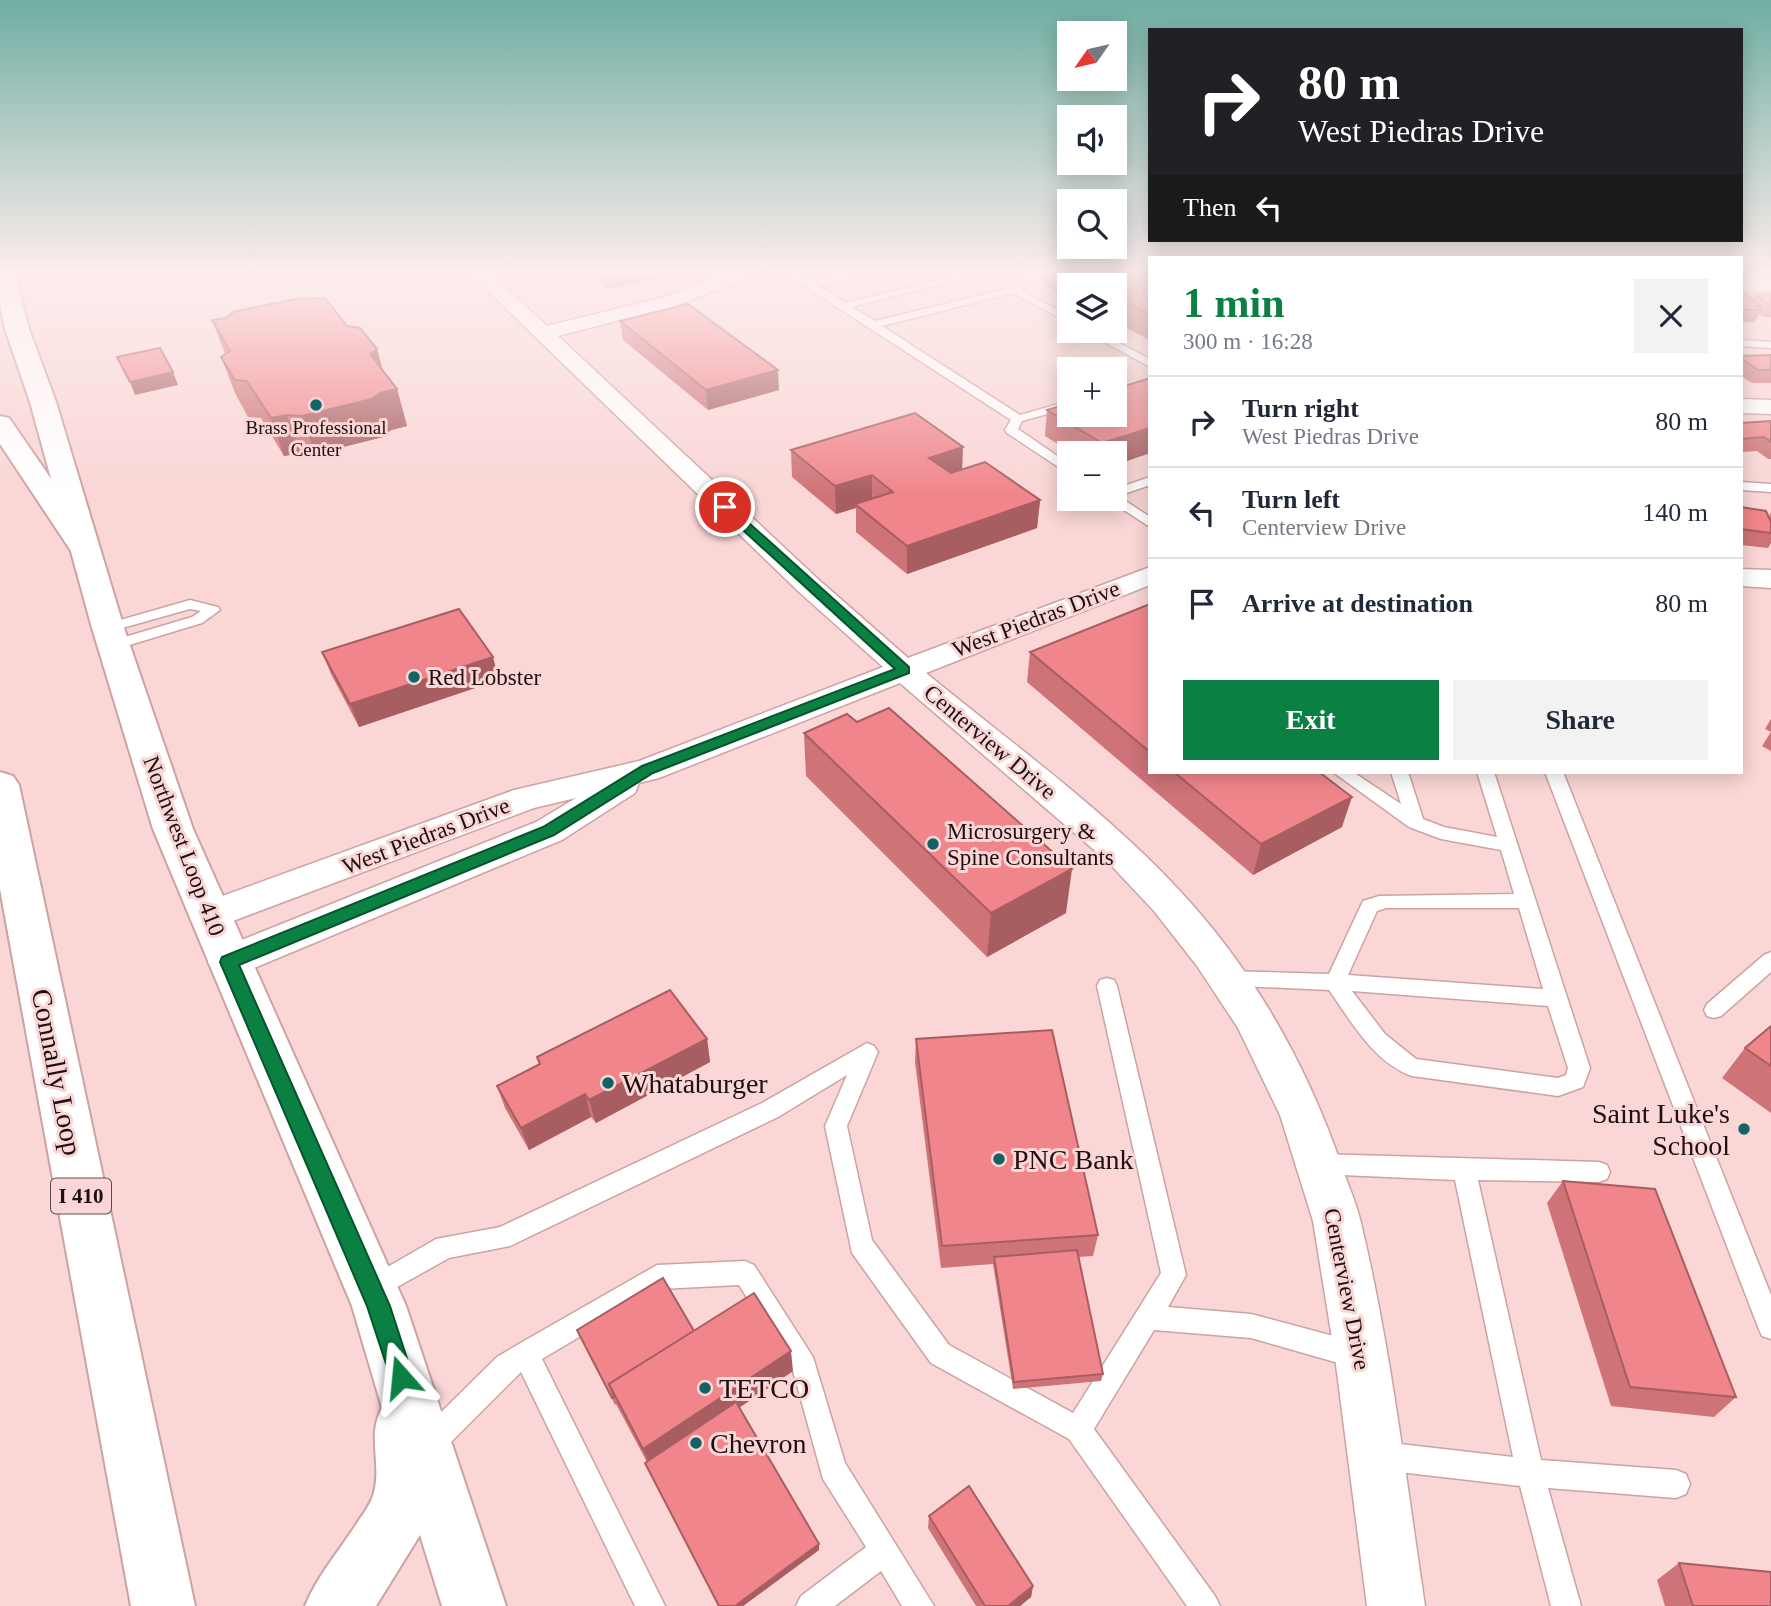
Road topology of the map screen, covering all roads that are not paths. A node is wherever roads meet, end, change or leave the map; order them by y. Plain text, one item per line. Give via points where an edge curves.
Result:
1 (23, 345) edge
2 (553, 345) edge
3 (903, 345) edge
4 (1115, 345) edge
5 (1148, 363) edge
6 (1743, 406) edge
7 (1771, 407) edge
8 (1057, 408) edge
9 (1018, 419) junction
10 (0, 425) edge
11 (1057, 462) edge
12 (1148, 482) edge
13 (1743, 486) edge
14 (1771, 488) edge
15 (1127, 489) edge
16 (1127, 508) edge
17 (1148, 522) edge
18 (86, 551) junction
19 (1148, 576) edge
20 (1743, 577) edge
21 (1771, 579) edge
22 (110, 636) junction
23 (904, 670) junction
24 (647, 770) junction
25 (1345, 774) edge
26 (1401, 774) edge
27 (1487, 774) edge
28 (1555, 774) edge
29 (0, 785) edge
30 (1415, 823) junction
31 (1508, 845) junction
32 (1526, 901) junction
33 (209, 916) junction
34 (1771, 960) edge
35 (229, 962) junction
36 (1227, 979) junction
37 (1335, 982) junction
38 (1107, 986) dead end
39 (1556, 998) junction
40 (1714, 1010) dead end
41 (1318, 1164) junction
42 (1464, 1170) junction
43 (1599, 1172) dead end
44 (375, 1298) junction
45 (1147, 1317) junction
46 (1771, 1326) edge
47 (526, 1354) junction
48 (1361, 1357) junction
49 (1078, 1430) junction
50 (424, 1449) junction
51 (1375, 1455) junction
52 (1530, 1473) junction
53 (1676, 1484) dead end
54 (885, 1550) junction
55 (163, 1606) edge
56 (337, 1606) edge
57 (474, 1606) edge
58 (650, 1606) edge
59 (811, 1606) edge
60 (919, 1606) edge
61 (1205, 1606) edge
62 (1396, 1606) edge
63 (1566, 1606) edge

1 - 18 main road, Northwest Loop 410
2 - 23 street, Centerview Drive
3 - 9 lane
4 - 5 lane
6 - 7 street
8 - 9 lane
9 - 11 lane via 1012,430
10 - 18 main road
12 - 15 lane
13 - 14 lane
16 - 17 lane
18 - 22 main road, Northwest Loop 410
19 - 23 street, West Piedras Drive
20 - 21 street
22 - 22 lane via 197,620 213,610 190,604
22 - 33 main road, Northwest Loop 410 via 173,830
23 - 24 street, West Piedras Drive
23 - 36 street, Centerview Drive via 1121,853 1167,901
24 - 33 street, West Piedras Drive via 526,798
24 - 35 street, West Piedras Drive via 549,831
25 - 30 lane
26 - 30 lane
27 - 31 lane
28 - 46 lane
29 - 55 main road, Connally Loop / I 410
30 - 31 lane via 1441,833
31 - 32 lane
32 - 37 lane via 1386,901 1370,906
32 - 39 lane
33 - 35 main road, Northwest Loop 410
34 - 40 lane
35 - 44 main road, Northwest Loop 410
36 - 37 lane
36 - 41 street, Centerview Drive via 1254,1018 1296,1103
37 - 39 lane
37 - 39 lane via 1374,1038 1412,1067 1558,1087 1575,1081 1578,1068
38 - 45 lane via 1174,1275
41 - 42 lane
41 - 48 street, Centerview Drive via 1337,1221
42 - 43 lane
42 - 52 lane
44 - 49 lane via 446,1247 502,1238 770,1110 867,1052 836,1126 861,1245 940,1354
44 - 50 main road, Northwest Loop 410
44 - 56 main road via 408,1464 402,1507
45 - 48 lane via 1251,1326
45 - 49 lane
47 - 50 lane via 506,1366
47 - 54 lane via 657,1277 746,1273 804,1366 833,1469
47 - 58 lane
48 - 51 street, Centerview Drive
49 - 61 lane
50 - 57 main road, Northwest Loop 410
51 - 52 lane
51 - 62 street, Centerview Drive
52 - 53 lane
52 - 63 lane
54 - 59 lane
54 - 60 lane

